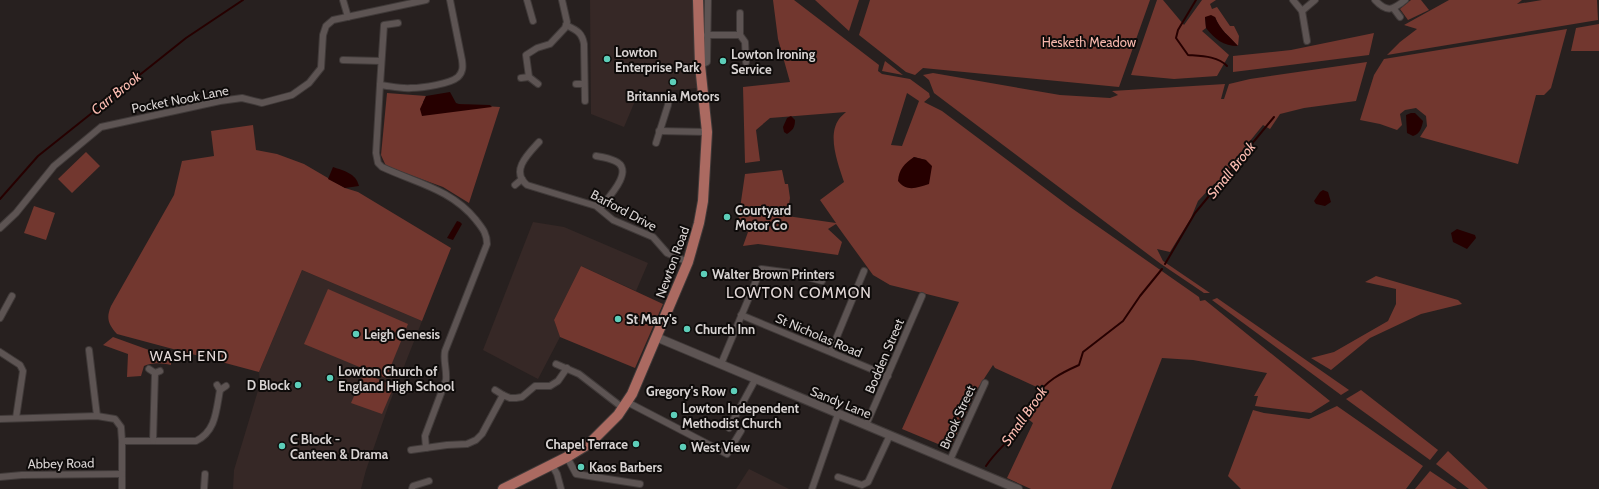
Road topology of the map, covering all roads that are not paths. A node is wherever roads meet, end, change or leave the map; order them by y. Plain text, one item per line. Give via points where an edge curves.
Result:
1 (343, 0) edge
2 (426, 0) edge
3 (450, 0) edge
4 (527, 0) edge
5 (562, 0) edge
6 (698, 0) edge
7 (708, 0) edge
8 (1293, 0) edge
9 (1315, 0) edge
10 (1375, 0) edge
11 (1405, 0) edge
12 (1394, 9) junction
13 (1302, 11) junction
14 (740, 12) dead end
15 (348, 17) junction
16 (1400, 17) dead end
17 (533, 21) dead end
18 (398, 23) dead end
19 (566, 25) junction
20 (707, 35) junction
21 (740, 35) junction
22 (1307, 41) dead end
23 (342, 60) dead end
24 (381, 61) junction
25 (746, 62) dead end
26 (700, 65) junction
27 (529, 77) junction
28 (521, 78) dead end
29 (538, 84) dead end
30 (576, 84) dead end
31 (584, 84) junction
32 (380, 85) junction
33 (669, 97) dead end
34 (585, 102) dead end
35 (659, 131) junction
36 (708, 132) junction
37 (539, 142) dead end
38 (656, 143) dead end
39 (596, 156) dead end
40 (522, 179) junction
41 (515, 185) dead end
42 (600, 208) junction
43 (0, 228) edge
44 (688, 262) junction
45 (864, 271) dead end
46 (822, 281) dead end
47 (12, 296) dead end
48 (922, 296) dead end
49 (741, 315) junction
50 (0, 318) edge
51 (656, 337) junction
52 (89, 350) dead end
53 (831, 351) junction
54 (0, 352) edge
55 (556, 364) dead end
56 (721, 364) junction
57 (567, 368) junction
58 (149, 369) dead end
59 (888, 376) junction
60 (755, 380) junction
61 (985, 383) dead end
62 (226, 386) dead end
63 (494, 390) dead end
64 (503, 395) junction
65 (625, 405) junction
66 (838, 414) junction
67 (97, 416) junction
68 (16, 418) junction
69 (0, 419) edge
70 (866, 425) junction
71 (729, 428) dead end
72 (741, 431) dead end
73 (890, 435) junction
74 (153, 441) junction
75 (122, 442) junction
76 (426, 448) junction
77 (411, 450) dead end
78 (567, 458) junction
79 (950, 460) junction
80 (552, 465) junction
81 (122, 474) junction
82 (204, 474) dead end
83 (0, 477) edge
84 (838, 477) dead end
85 (429, 481) dead end
86 (640, 484) dead end
87 (206, 485) edge
88 (631, 486) edge
89 (122, 489) edge
90 (412, 489) edge
91 (503, 489) edge
92 (561, 489) edge
93 (812, 489) edge
94 (1018, 489) edge

1 - 15 street
2 - 15 street, Pocket Nook Lane
3 - 32 street via 462,60 461,74 452,81 428,86 410,88
4 - 17 street
5 - 19 street
6 - 26 main road, Newton Road
7 - 20 street
8 - 13 street
9 - 13 street
10 - 12 street via 1381,6
11 - 12 street
12 - 16 street
13 - 22 street
14 - 21 street
15 - 43 street, Pocket Nook Lane via 333,20 326,26 321,68 309,83 292,95 262,102 242,98 220,101 101,126 54,166 16,213
18 - 24 street via 384,25
19 - 27 street via 560,36 550,44 526,55
19 - 31 street via 583,36
20 - 21 street
20 - 26 street via 707,62
21 - 25 street via 745,42
23 - 24 street
24 - 32 street
26 - 36 main road, Newton Road
27 - 28 street
27 - 29 street
30 - 31 street
31 - 34 street
32 - 76 street via 376,153 378,163 388,170 446,193 470,213 484,229 487,238 487,244 445,351 447,375 425,436
33 - 35 street
35 - 36 street
35 - 38 street
36 - 44 main road, Newton Road via 703,202
37 - 40 street via 520,166
39 - 42 street via 615,161 622,171 617,187
40 - 41 street
40 - 42 street, Barford Drive via 530,187 582,200
42 - 44 street, Barford Drive via 613,220 653,237 665,252
44 - 51 main road, Newton Road
45 - 53 street
46 - 49 street via 761,269
47 - 50 street
48 - 59 street, Bodden Street
49 - 53 street, St Nicholas Road
49 - 56 street
51 - 56 street, Sandy Lane
51 - 65 main road, Newton Road
52 - 67 street
53 - 59 street, St Nicholas Road
54 - 68 street via 20,365 23,371
55 - 57 street
56 - 60 street, Sandy Lane
57 - 64 street via 558,381 550,386 535,386 522,397 510,398
57 - 65 street
58 - 74 street via 158,372
59 - 70 street, Bodden Street
60 - 66 street, Sandy Lane
60 - 71 street
61 - 79 street, Brook Street
62 - 74 street via 218,388 214,424 202,438 196,441
63 - 64 street
64 - 76 street via 482,434 476,440 467,444
65 - 72 street via 728,454
65 - 78 main road, Newton Road via 590,444
66 - 70 street, Sandy Lane
66 - 93 street
67 - 68 street
67 - 75 street via 110,417 118,422
68 - 69 street
70 - 73 street, Sandy Lane
73 - 79 street, Sandy Lane
73 - 84 street via 868,482 862,485
74 - 75 street
75 - 81 street
76 - 77 street
78 - 80 main road, Newton Road
78 - 88 street via 576,474
79 - 94 street, Sandy Lane
80 - 91 main road, Newton Road
80 - 92 street
81 - 83 street, Abbey Road
81 - 89 street
82 - 87 street
85 - 90 street via 413,486
86 - 88 street

